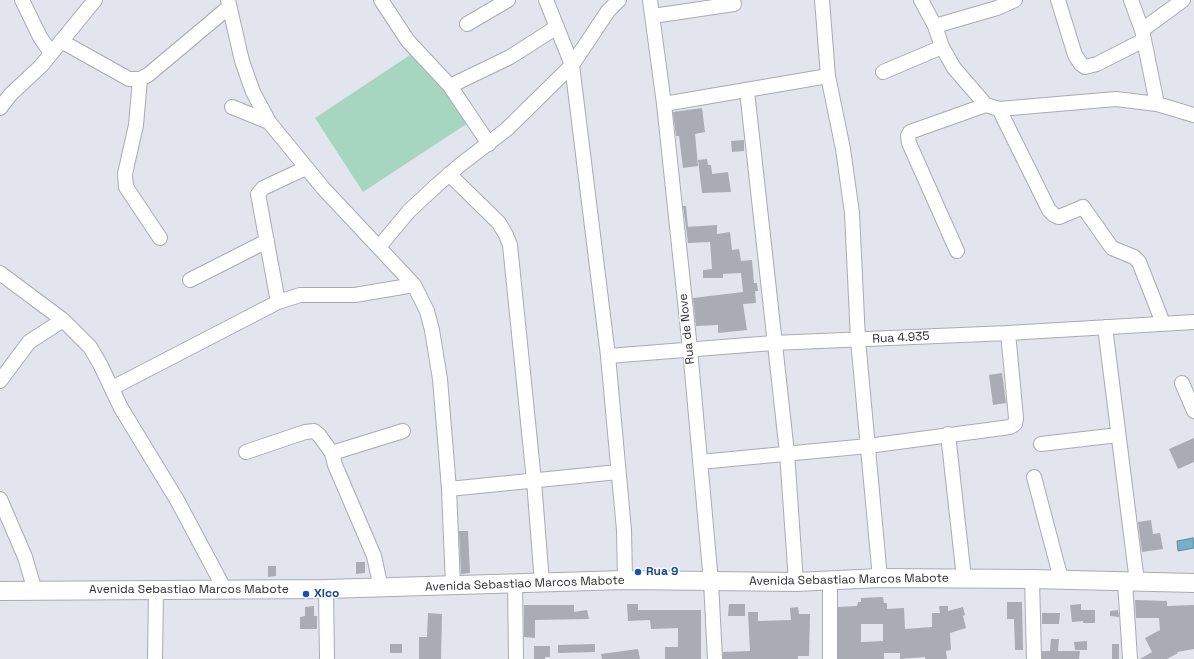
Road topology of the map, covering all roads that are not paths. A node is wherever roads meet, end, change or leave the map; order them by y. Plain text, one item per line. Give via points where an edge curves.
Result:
1 (22, 0) edge
2 (95, 0) edge
3 (380, 0) edge
4 (508, 0) edge
5 (546, 0) edge
6 (619, 0) edge
7 (650, 0) edge
8 (822, 0) edge
9 (921, 0) edge
10 (1016, 0) edge
11 (1058, 0) edge
12 (1131, 0) edge
13 (1183, 0) edge
14 (229, 3) edge
15 (734, 4) dead end
16 (653, 16) junction
17 (468, 24) dead end
18 (935, 26) junction
19 (557, 27) junction
20 (1143, 35) junction
21 (61, 41) junction
22 (942, 48) junction
23 (51, 53) junction
24 (572, 65) junction
25 (883, 72) dead end
26 (828, 76) junction
27 (140, 79) junction
28 (450, 86) junction
29 (747, 91) junction
30 (6, 94) edge
31 (664, 104) junction
32 (1157, 104) junction
33 (232, 107) dead end
34 (993, 107) junction
35 (0, 108) edge
36 (1194, 115) edge
37 (269, 122) junction
38 (490, 144) junction
39 (306, 168) junction
40 (449, 174) junction
41 (160, 238) dead end
42 (267, 241) junction
43 (379, 247) junction
44 (957, 252) dead end
45 (0, 273) edge
46 (190, 280) dead end
47 (414, 285) junction
48 (278, 302) junction
49 (64, 320) junction
50 (1194, 322) edge
51 (1163, 323) junction
52 (1105, 327) junction
53 (1008, 333) junction
54 (858, 340) junction
55 (773, 343) junction
56 (690, 349) junction
57 (608, 356) junction
58 (0, 381) edge
59 (1182, 383) dead end
60 (112, 388) junction
61 (1194, 411) edge
62 (403, 431) dead end
63 (948, 434) junction
64 (1118, 435) junction
65 (1041, 444) dead end
66 (868, 446) junction
67 (246, 452) dead end
68 (332, 453) junction
69 (787, 453) junction
70 (700, 462) junction
71 (618, 472) junction
72 (1034, 478) dead end
73 (534, 481) junction
74 (449, 489) junction
75 (0, 499) edge
76 (880, 578) junction
77 (964, 578) junction
78 (1032, 579) junction
79 (1061, 579) junction
80 (625, 580) junction
81 (830, 580) junction
82 (711, 582) junction
83 (796, 582) junction
84 (1131, 582) junction
85 (514, 583) junction
86 (542, 583) junction
87 (1194, 583) edge
88 (453, 586) junction
89 (382, 588) junction
90 (326, 589) junction
91 (156, 590) junction
92 (225, 590) junction
93 (0, 591) edge
94 (35, 591) junction
95 (155, 659) edge
96 (327, 659) edge
97 (516, 659) edge
98 (715, 659) edge
99 (830, 659) edge
100 (1034, 659) edge
101 (1130, 659) edge

1 - 23 street
2 - 21 street
3 - 28 street via 408,41
4 - 17 street
5 - 19 street
6 - 24 street via 608,11
7 - 16 street, Rua de Nove
8 - 26 street
9 - 18 street
10 - 18 street
11 - 20 street via 1075,55 1085,67 1097,64
12 - 20 street
13 - 20 street
14 - 27 street via 148,75
14 - 37 street via 242,61 253,92
15 - 16 street
16 - 31 street, Rua de Nove
18 - 22 street
19 - 24 street
19 - 28 street via 510,57
20 - 32 street
21 - 23 street
21 - 27 street via 129,79
22 - 25 street
22 - 34 street via 954,68
23 - 30 street via 41,66
24 - 38 street
24 - 57 street
26 - 29 street
26 - 54 street via 843,149 852,213
27 - 41 street via 136,124 125,174 126,187
28 - 38 street
29 - 31 street
29 - 55 street
30 - 35 street
31 - 56 street, Rua de Nove
32 - 34 street via 1116,99
32 - 36 street
33 - 37 street
34 - 44 street via 910,132 908,136
34 - 51 street via 1049,210 1059,216 1083,207 1112,248 1134,257 1139,262
37 - 39 street
38 - 40 street
39 - 42 street via 260,190 258,194
39 - 43 street
40 - 43 street via 409,211
40 - 73 street via 499,223 510,244
42 - 46 street
42 - 48 street
43 - 47 street
45 - 49 street
47 - 48 street via 355,295 300,295
47 - 74 street via 427,311 432,330 440,379
48 - 60 street
49 - 58 street via 29,342
49 - 60 street via 90,347
50 - 51 street, Rua 4.935
51 - 52 street, Rua 4.935
52 - 53 street, Rua 4.935
52 - 64 street
53 - 54 street, Rua 4.935
53 - 63 street via 1015,424 1010,427
54 - 55 street, Rua 4.935
54 - 66 street
55 - 56 street, Rua 4.935
55 - 69 street
56 - 57 street, Rua 4.935
56 - 70 street, Rua de Nove
57 - 71 street
59 - 61 street
60 - 92 street via 121,408 177,500
62 - 68 street
63 - 66 street
63 - 77 street
64 - 65 street
64 - 84 street
66 - 69 street
66 - 76 street
67 - 68 street via 314,431
68 - 89 street via 374,556
69 - 70 street
69 - 83 street
70 - 82 street, Rua de Nove
71 - 73 street
71 - 80 street via 624,530
72 - 79 street
73 - 74 street
73 - 86 street
74 - 88 street
75 - 94 street via 25,557
76 - 77 main road, Avenida Sebastiao Marcos Mabote
76 - 81 main road, Avenida Sebastiao Marcos Mabote
77 - 78 main road, Avenida Sebastiao Marcos Mabote
78 - 79 main road, Avenida Sebastiao Marcos Mabote
78 - 100 street
79 - 84 main road, Avenida Sebastiao Marcos Mabote
80 - 82 main road, Avenida Sebastiao Marcos Mabote
80 - 86 main road, Avenida Sebastiao Marcos Mabote
81 - 83 main road, Avenida Sebastiao Marcos Mabote
81 - 99 street
82 - 83 main road, Avenida Sebastiao Marcos Mabote
82 - 98 street, Rua de Nove
84 - 87 main road, Avenida Sebastiao Marcos Mabote
84 - 101 street
85 - 86 main road, Avenida Sebastiao Marcos Mabote
85 - 88 main road, Avenida Sebastiao Marcos Mabote
85 - 97 street
88 - 89 main road, Avenida Sebastiao Marcos Mabote
89 - 90 main road, Avenida Sebastiao Marcos Mabote
90 - 92 main road, Avenida Sebastiao Marcos Mabote
90 - 96 street
91 - 92 main road, Avenida Sebastiao Marcos Mabote
91 - 94 main road, Avenida Sebastiao Marcos Mabote
91 - 95 street
93 - 94 main road, Avenida Sebastiao Marcos Mabote

